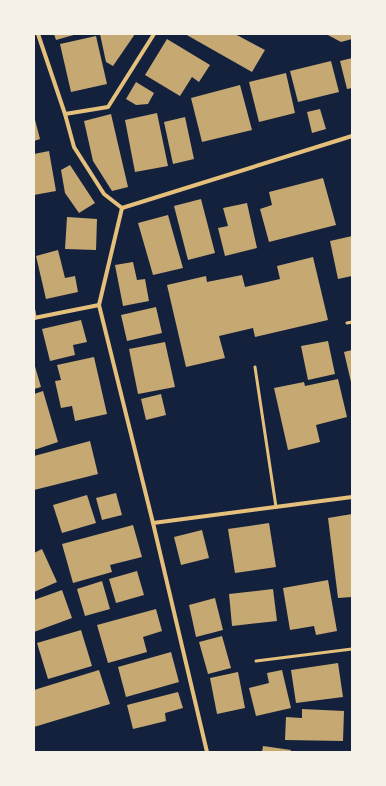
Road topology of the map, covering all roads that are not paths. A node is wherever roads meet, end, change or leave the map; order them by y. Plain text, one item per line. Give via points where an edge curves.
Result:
1 (38, 34) edge
2 (154, 34) edge
3 (65, 114) junction
4 (352, 136) edge
5 (122, 208) junction
6 (99, 305) junction
7 (34, 311) edge
8 (35, 318) edge
9 (352, 322) edge
10 (347, 323) dead end
11 (255, 367) dead end
12 (352, 497) edge
13 (276, 507) junction
14 (153, 522) junction
15 (352, 649) edge
16 (256, 661) dead end
17 (207, 752) edge

1 - 3 street
2 - 3 street via 108,107
3 - 5 street via 74,147 104,194
4 - 5 street
5 - 6 street
6 - 8 street
6 - 14 street
7 - 8 lane
9 - 10 lane
11 - 13 lane
12 - 13 street
13 - 14 street
14 - 17 street
15 - 16 lane

